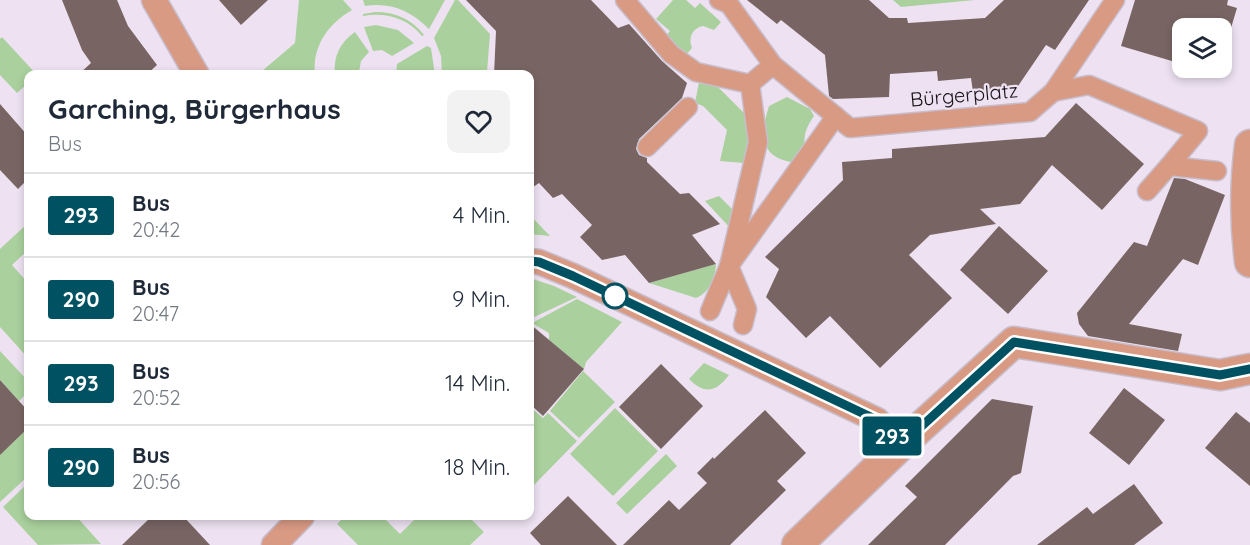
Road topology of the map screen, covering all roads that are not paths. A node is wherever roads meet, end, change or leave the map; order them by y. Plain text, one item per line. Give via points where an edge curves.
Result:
1 (154, 0) edge
2 (625, 0) edge
3 (1115, 0) edge
4 (726, 1) edge
5 (773, 65) junction
6 (194, 70) edge
7 (750, 84) junction
8 (692, 90) junction
9 (1053, 92) junction
10 (836, 117) junction
11 (1250, 145) edge
12 (647, 147) dead end
13 (1168, 166) junction
14 (1217, 171) dead end
15 (1147, 191) dead end
16 (534, 261) edge
17 (1250, 262) edge
18 (729, 266) junction
19 (710, 311) dead end
20 (742, 325) dead end
21 (1250, 369) edge
22 (901, 445) junction
23 (298, 520) edge
24 (274, 545) edge
25 (797, 545) edge

1 - 6 street
2 - 8 street via 671,54
3 - 9 street, Bürgerplatz
4 - 5 street, Bürgerplatz
5 - 7 street
5 - 10 street, Bürgerplatz
7 - 8 street
7 - 18 street via 758,142
8 - 12 street
9 - 10 street, Bürgerplatz via 1030,112 850,128
9 - 13 street via 1089,85 1198,131
10 - 18 street
11 - 17 street via 1246,190
13 - 14 street
13 - 15 street
16 - 22 street via 573,276 877,420
18 - 19 street
18 - 20 street via 747,309
21 - 22 street via 1220,375 1014,342
22 - 25 street
23 - 24 street

